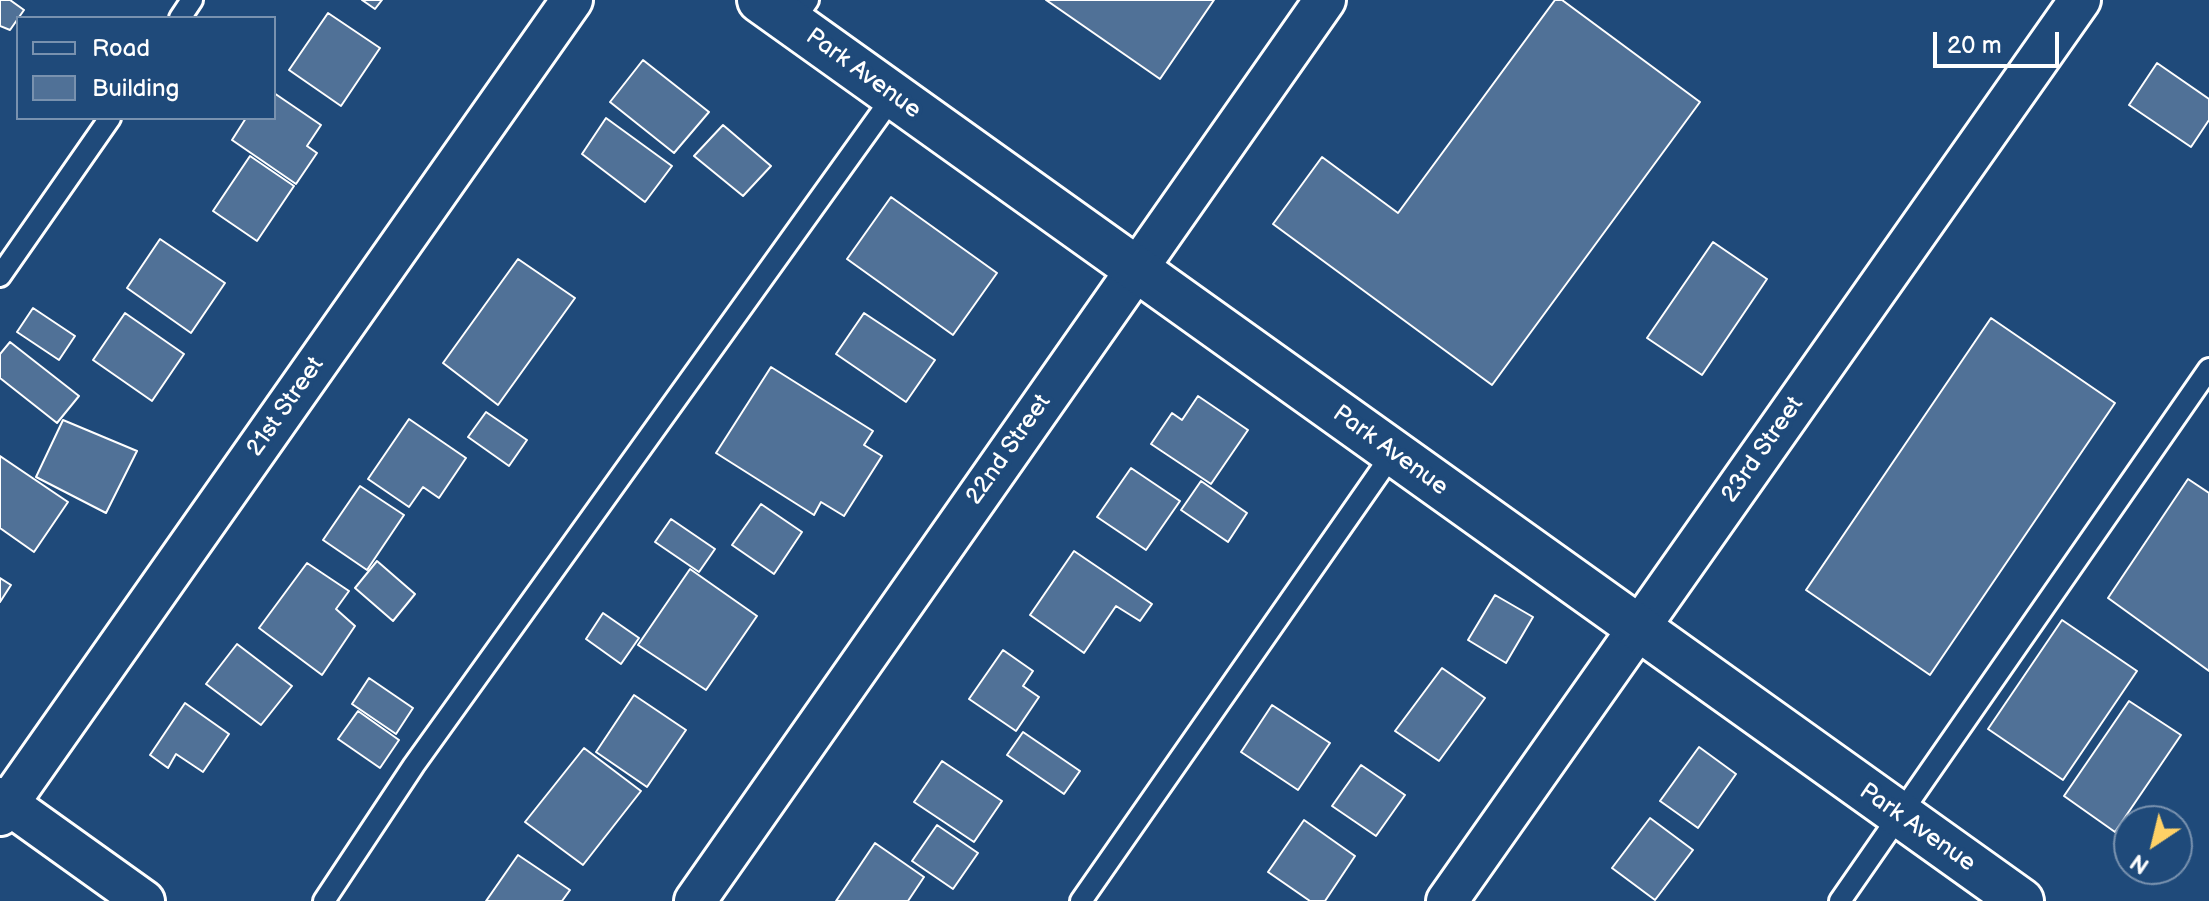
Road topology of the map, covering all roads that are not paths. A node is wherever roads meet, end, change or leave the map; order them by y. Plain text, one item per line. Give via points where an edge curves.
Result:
1 (572, 0) edge
2 (1325, 0) edge
3 (2080, 0) edge
4 (787, 8) edge
5 (894, 95) junction
6 (109, 120) edge
7 (1135, 268) junction
8 (0, 276) edge
9 (2209, 369) edge
10 (1393, 453) junction
11 (1638, 627) junction
12 (3, 805) edge
13 (1899, 816) junction
14 (144, 901) edge
15 (324, 901) edge
16 (695, 901) edge
17 (1081, 901) edge
18 (1447, 901) edge
19 (1840, 901) edge
20 (2021, 901) edge

1 - 12 street, 21st Street
2 - 7 street, 22nd Street
3 - 11 street, 23rd Street
4 - 5 street, Park Avenue
5 - 7 street, Park Avenue
5 - 15 lane via 414,765
6 - 8 lane
7 - 10 street, Park Avenue
7 - 16 street, 22nd Street
9 - 13 lane
10 - 11 street, Park Avenue
10 - 17 lane
11 - 13 street, Park Avenue
11 - 18 street, 23rd Street
12 - 14 street
13 - 19 lane
13 - 20 street, Park Avenue

